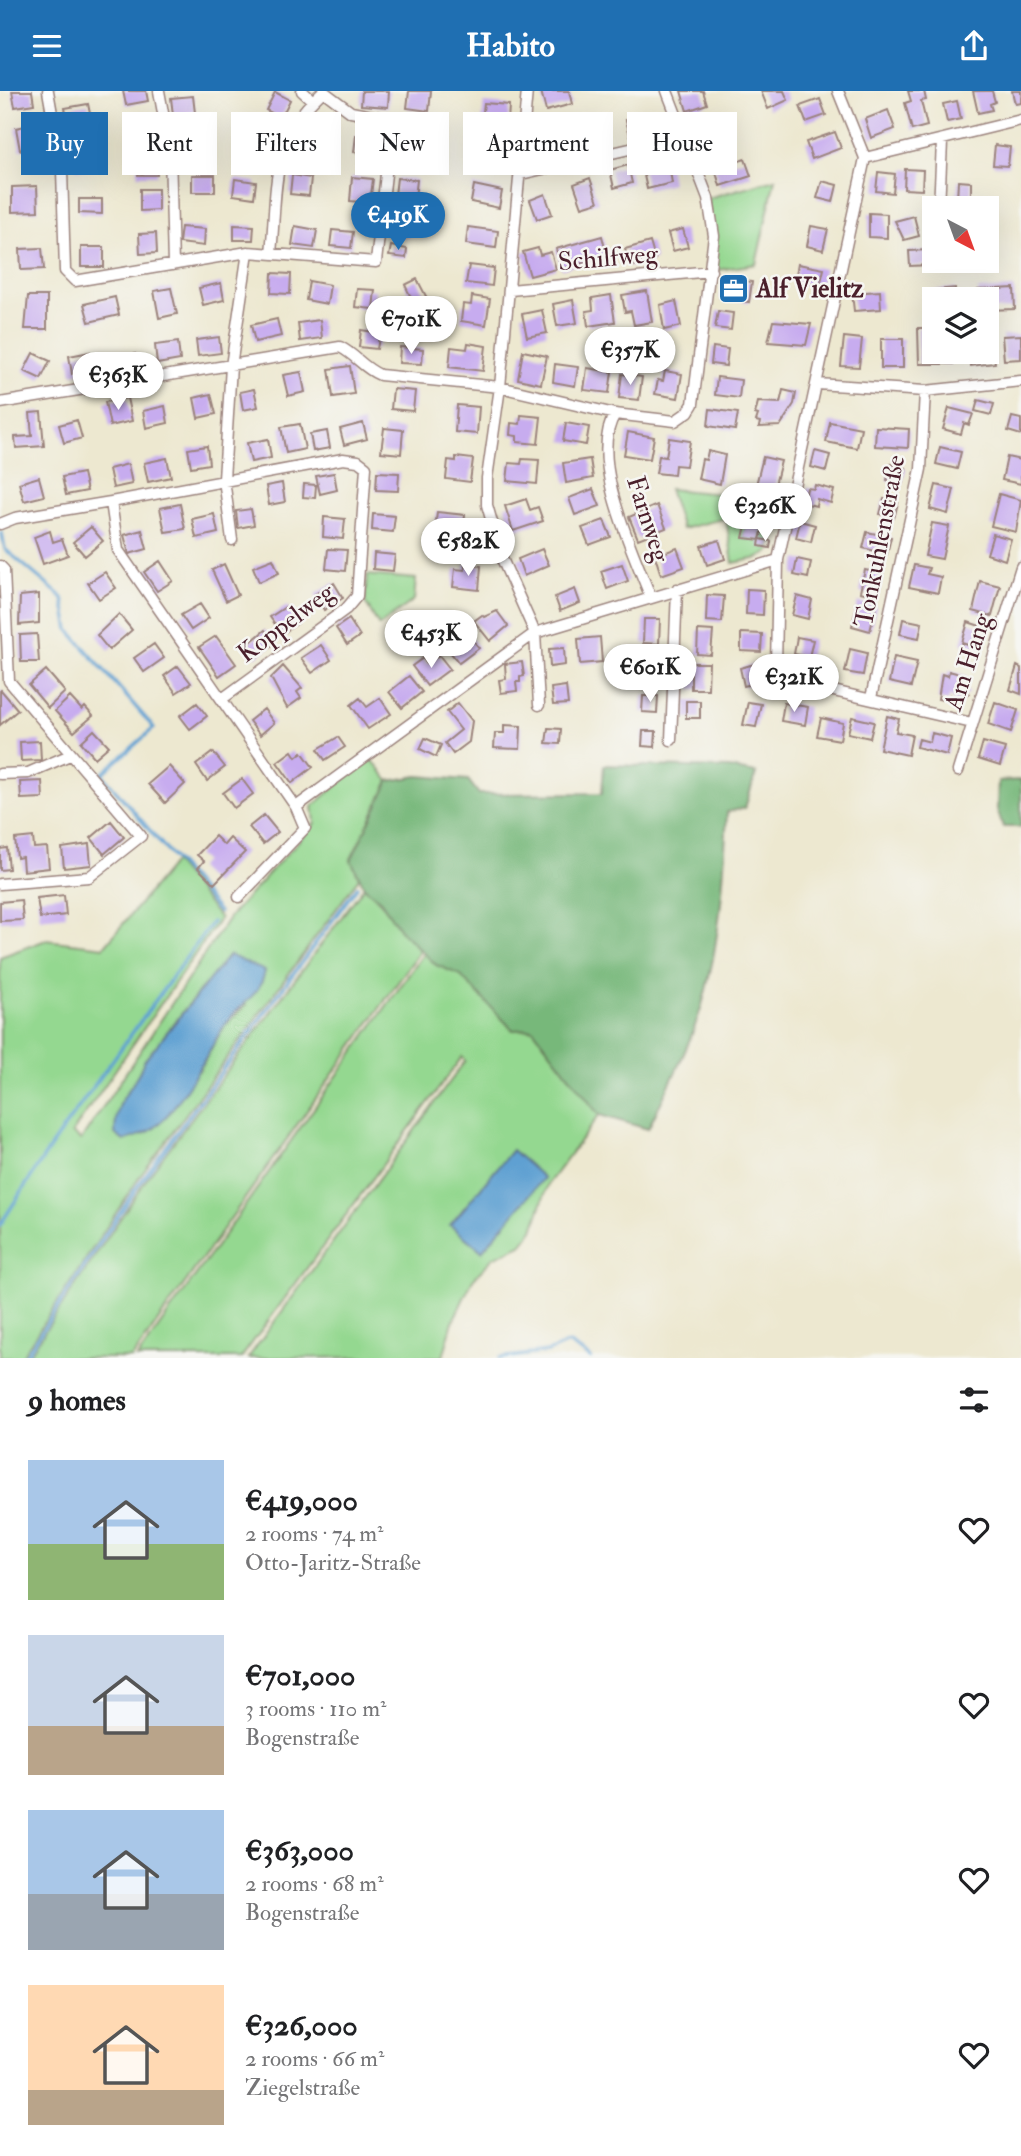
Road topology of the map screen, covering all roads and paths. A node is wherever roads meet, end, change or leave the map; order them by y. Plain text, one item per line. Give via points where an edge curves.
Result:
1 (48, 91) edge
2 (159, 91) edge
3 (302, 91) edge
4 (323, 91) edge
5 (527, 91) edge
6 (667, 91) edge
7 (838, 91) edge
8 (313, 101) junction
9 (525, 112) edge
10 (676, 112) edge
11 (1021, 120) edge
12 (942, 142) junction
13 (865, 158) junction
14 (521, 175) edge
15 (700, 175) edge
16 (940, 196) edge
17 (248, 252) junction
18 (271, 253) junction
19 (173, 265) junction
20 (711, 271) junction
21 (510, 290) junction
22 (231, 366) junction
23 (1021, 381) edge
24 (817, 384) junction
25 (500, 387) junction
26 (925, 391) junction
27 (0, 403) edge
28 (615, 414) junction
29 (224, 479) junction
30 (111, 502) junction
31 (0, 524) edge
32 (232, 540) dead end
33 (778, 561) junction
34 (0, 566) edge
35 (1021, 567) edge
36 (677, 589) junction
37 (651, 598) junction
38 (535, 633) junction
39 (871, 698) junction
40 (222, 699) junction
41 (539, 705) dead end
42 (972, 723) junction
43 (671, 740) dead end
44 (70, 755) junction
45 (958, 771) dead end
46 (0, 774) edge
47 (296, 807) junction
48 (0, 884) edge
49 (239, 897) dead end

1 - 19 street via 62,170 65,271 75,281
2 - 19 street via 170,151
3 - 8 street
4 - 8 street
4 - 18 street via 351,112 382,118 391,130 376,262
5 - 9 street
6 - 10 street
7 - 13 street
8 - 18 street via 290,128 281,148
11 - 12 street
12 - 13 street
12 - 16 street
13 - 24 street
14 - 21 street
15 - 20 street via 714,236
17 - 18 street
17 - 19 street
17 - 22 street
20 - 21 street, Schilfweg
20 - 28 street via 694,404 668,423
21 - 25 street
22 - 25 street via 340,347 380,376
22 - 27 street
22 - 29 street
23 - 26 street
24 - 26 street
24 - 33 street
25 - 28 street
25 - 38 street via 487,505 503,561
26 - 39 street, Tonkuhlenstraße via 921,469
28 - 37 street, Farnweg via 609,424 610,480
29 - 30 street, Koppelweg
29 - 32 street
29 - 40 street, Koppelweg via 343,459 366,467 357,596 346,609
30 - 31 street, Koppelweg
30 - 40 street, Koppelweg via 118,550
33 - 36 street
33 - 39 street via 776,667 780,675
34 - 44 street via 4,570 9,681
35 - 42 street, Am Hang
36 - 37 street
36 - 43 street
37 - 38 street
38 - 41 street
38 - 47 street
39 - 42 street
40 - 47 street, Koppelweg
42 - 45 street, Am Hang
44 - 46 street via 28,773
44 - 48 street via 141,836 89,877
47 - 49 street via 305,828

